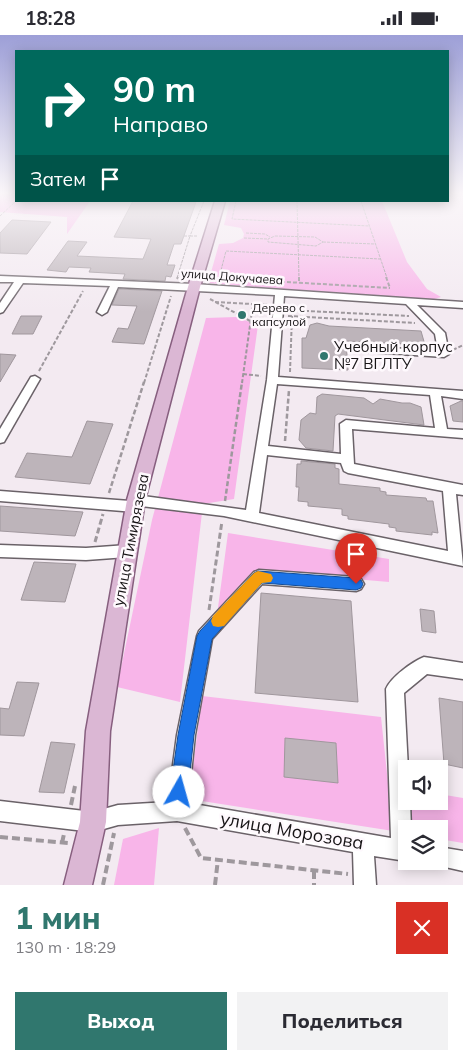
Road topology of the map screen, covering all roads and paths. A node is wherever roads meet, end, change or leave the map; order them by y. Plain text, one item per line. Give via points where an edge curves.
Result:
1 (191, 233) edge
2 (210, 233) edge
3 (246, 233) dead end
4 (298, 233) edge
5 (371, 233) edge
6 (184, 236) dead end
7 (190, 236) junction
8 (209, 237) junction
9 (270, 237) junction
10 (298, 237) junction
11 (244, 238) dead end
12 (268, 239) junction
13 (323, 242) junction
14 (375, 244) junction
15 (298, 245) junction
16 (298, 255) junction
17 (380, 259) junction
18 (0, 279) edge
19 (227, 279) dead end
20 (20, 280) junction
21 (263, 281) dead end
22 (87, 283) junction
23 (299, 283) junction
24 (115, 284) junction
25 (174, 286) junction
26 (194, 287) junction
27 (280, 293) junction
28 (409, 302) junction
29 (253, 304) junction
30 (463, 305) edge
31 (278, 310) junction
32 (0, 311) edge
33 (102, 312) dead end
34 (423, 317) junction
35 (250, 321) junction
36 (432, 324) junction
37 (358, 349) dead end
38 (243, 374) junction
39 (35, 379) joint
40 (272, 379) junction
41 (435, 392) junction
42 (463, 395) edge
43 (442, 433) junction
44 (463, 434) edge
45 (0, 439) edge
46 (262, 450) junction
47 (347, 459) junction
48 (449, 487) junction
49 (463, 490) edge
50 (0, 495) edge
51 (135, 503) junction
52 (106, 504) junction
53 (224, 511) junction
54 (252, 517) junction
55 (0, 551) edge
56 (127, 551) junction
57 (92, 553) junction
58 (459, 559) edge
59 (356, 584) dead end
60 (205, 636) junction
61 (463, 671) edge
62 (0, 811) edge
63 (177, 811) junction
64 (118, 815) junction
65 (402, 820) edge
66 (0, 837) edge
67 (97, 838) junction
68 (363, 843) junction
69 (398, 850) edge
70 (448, 858) edge
71 (218, 859) junction
72 (463, 861) edge
73 (314, 871) junction
74 (365, 880) edge
75 (78, 885) edge
76 (103, 885) edge
77 (215, 885) edge
78 (314, 885) edge

1 - 7 path
2 - 8 main road, улица Тимирязева
3 - 9 path
4 - 10 path
5 - 14 path
6 - 7 path
7 - 8 path
7 - 25 path
8 - 26 main road, улица Тимирязева
9 - 10 path
9 - 12 path
10 - 13 path via 315,237
10 - 15 path
11 - 12 path
12 - 15 path via 274,244
13 - 14 path
13 - 15 path via 316,246
14 - 17 path
15 - 16 path
16 - 17 path
16 - 19 path via 226,251 218,278
16 - 23 path
17 - 23 path via 390,288
18 - 20 street, улица Докучаева
20 - 22 street, улица Докучаева
20 - 32 street
21 - 23 path
22 - 24 street, улица Докучаева
22 - 39 path
24 - 25 street, улица Докучаева
24 - 33 street
25 - 26 street, улица Докучаева
25 - 52 path
26 - 27 street, улица Докучаева
26 - 51 main road, улица Тимирязева
27 - 28 street, улица Докучаева
27 - 31 street
28 - 30 street, улица Докучаева
28 - 34 street
29 - 31 path
29 - 35 path
29 - 35 path via 214,302
31 - 34 path
31 - 36 path
31 - 40 street
34 - 36 street
35 - 38 path
36 - 37 street via 440,333 444,354
38 - 40 path
38 - 53 path
39 - 45 street
40 - 41 street
40 - 46 street
41 - 42 street
41 - 43 street
43 - 44 street
43 - 47 street via 346,424
46 - 47 street
46 - 54 street
47 - 48 street via 348,468
48 - 49 street
48 - 58 street
50 - 52 street
51 - 52 street
51 - 53 street
51 - 56 main road, улица Тимирязева
52 - 57 path
53 - 54 street
53 - 60 path
54 - 58 street
55 - 57 street
56 - 57 street
56 - 67 main road, улица Тимирязева via 98,731
59 - 60 street via 258,577
60 - 63 street via 186,735
61 - 65 street via 424,665 395,689
62 - 67 street, улица Морозова
63 - 64 street, улица Морозова
63 - 68 street, улица Морозова
63 - 71 path via 201,858
64 - 67 street, улица Морозова
64 - 67 path
66 - 67 path
67 - 75 main road, улица Тимирязева
67 - 76 path
68 - 69 street, улица Морозова
68 - 74 street
70 - 72 street
71 - 73 path
71 - 77 path
73 - 74 path
73 - 78 path

